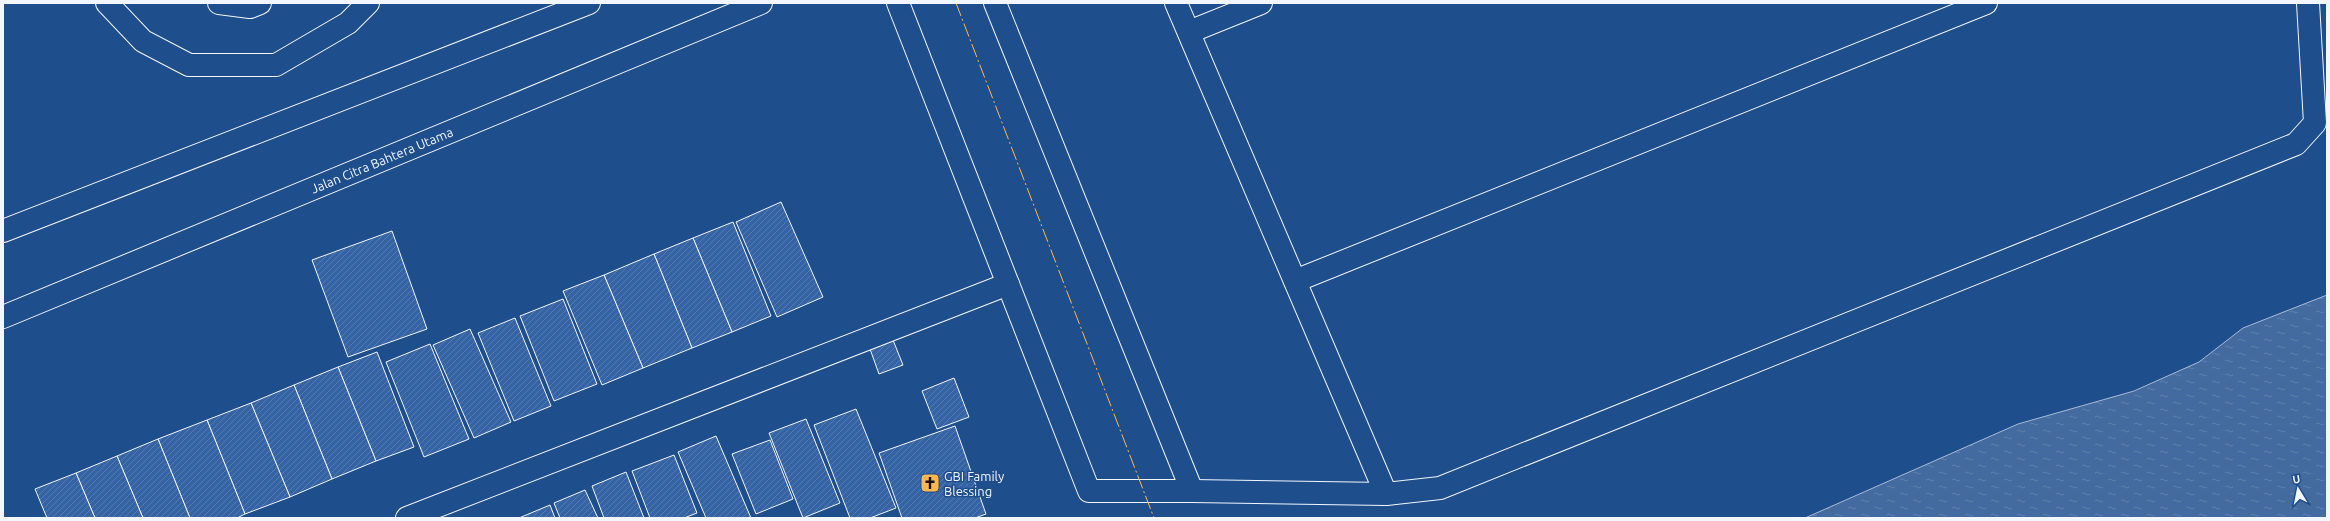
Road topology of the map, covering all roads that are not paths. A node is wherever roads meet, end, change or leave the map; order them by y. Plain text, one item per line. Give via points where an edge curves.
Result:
1 (107, 3) edge
2 (219, 3) edge
3 (260, 3) edge
4 (368, 3) edge
5 (589, 3) edge
6 (761, 3) edge
7 (898, 3) edge
8 (995, 3) edge
9 (1176, 3) edge
10 (1261, 3) edge
11 (1986, 3) edge
12 (2308, 3) edge
13 (1189, 32) junction
14 (3, 231) edge
15 (1295, 281) junction
16 (1008, 284) junction
17 (3, 317) edge
18 (1192, 491) junction
19 (1386, 494) junction
20 (407, 518) edge

1 - 4 street via 143,41 189,64 276,65 348,23
2 - 3 street via 250,7
5 - 14 street
6 - 17 street, Jalan Citra Bahtera Utama
7 - 16 street
8 - 18 street
9 - 13 street
10 - 13 street
11 - 15 street
12 - 19 street via 2315,123 2296,144 1440,488
13 - 15 street
15 - 19 street
16 - 18 street via 1089,491
16 - 20 street
18 - 19 street

